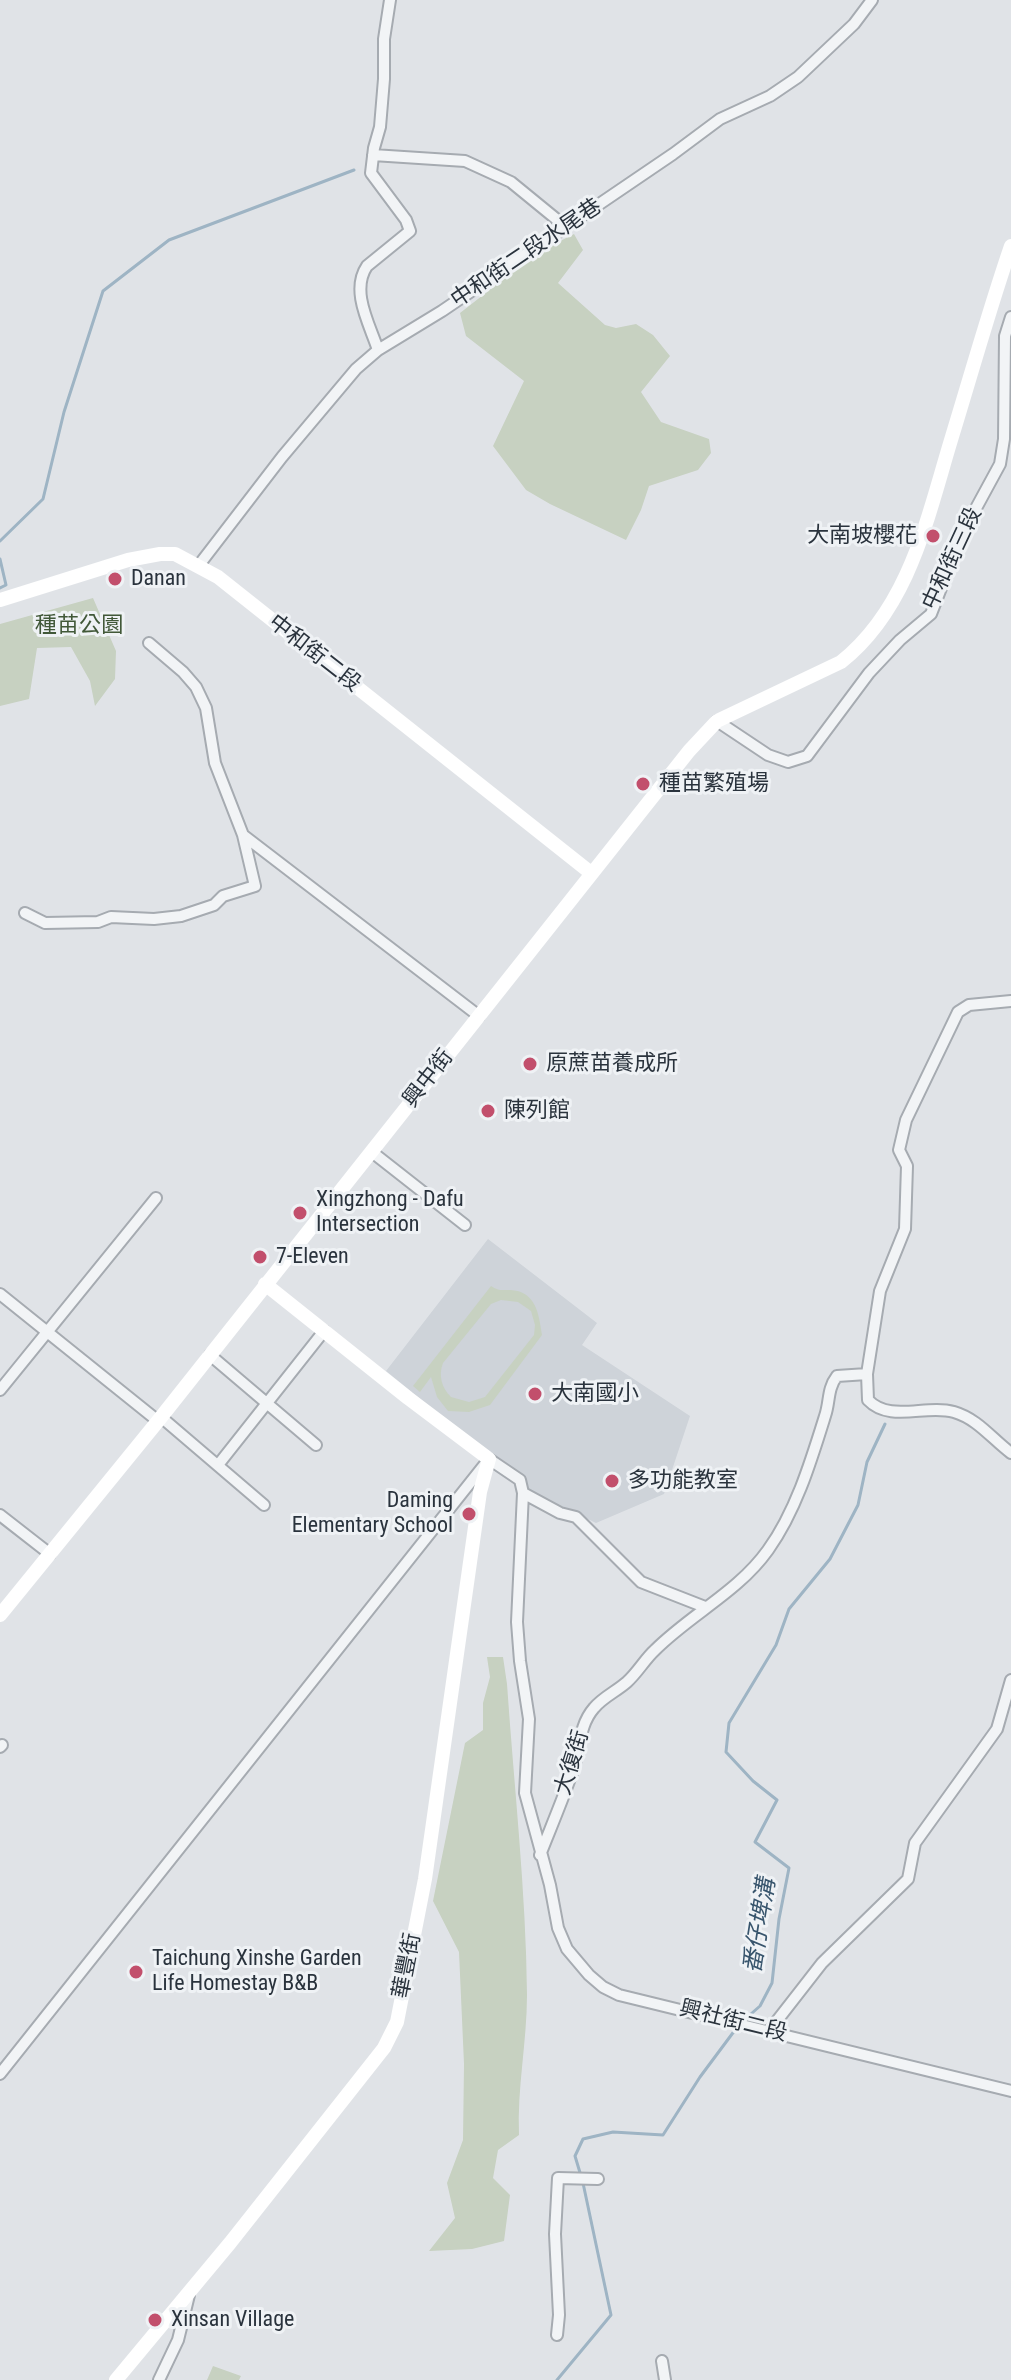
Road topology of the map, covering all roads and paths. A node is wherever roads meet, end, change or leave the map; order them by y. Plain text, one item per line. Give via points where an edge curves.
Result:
1 (390, 0) edge
2 (872, 0) edge
3 (373, 155) junction
4 (566, 227) junction
5 (1011, 246) edge
6 (1011, 317) edge
7 (378, 350) junction
8 (199, 565) junction
9 (0, 600) edge
10 (149, 643) dead end
11 (717, 721) junction
12 (243, 835) junction
13 (591, 873) junction
14 (25, 913) dead end
15 (1011, 1001) edge
16 (479, 1016) junction
17 (372, 1152) junction
18 (156, 1198) dead end
19 (465, 1225) dead end
20 (265, 1284) junction
21 (0, 1294) edge
22 (324, 1331) junction
23 (47, 1332) junction
24 (210, 1355) junction
25 (867, 1374) junction
26 (0, 1390) edge
27 (267, 1403) junction
28 (159, 1419) junction
29 (316, 1445) dead end
30 (1011, 1453) edge
31 (489, 1459) junction
32 (218, 1465) junction
33 (523, 1493) junction
34 (264, 1505) dead end
35 (0, 1515) edge
36 (50, 1554) junction
37 (705, 1607) junction
38 (0, 1615) edge
39 (1011, 1680) edge
40 (540, 1855) junction
41 (769, 2031) junction
42 (0, 2074) edge
43 (1011, 2091) edge
44 (598, 2179) dead end
45 (190, 2289) junction
46 (557, 2335) dead end
47 (662, 2361) dead end
48 (116, 2380) edge
49 (159, 2380) edge
50 (665, 2380) edge

1 - 3 street
2 - 4 street, 中和街二段水尾巷 via 798,77 720,119
3 - 4 street via 465,161 511,182
3 - 7 street via 371,173 410,231 363,273 360,296
4 - 7 street, 中和街二段水尾巷
5 - 11 street, 中和街三段 via 918,550 885,613 841,662
6 - 11 street, 中和街三段 via 1005,336 1000,464 962,534 931,614 869,673 807,756 788,762 768,755
7 - 8 street, 中和街二段水尾巷 via 312,421
8 - 9 street, 中和街二段 via 175,554 160,554
8 - 13 street, 中和街二段
10 - 12 street via 196,687 206,708 215,763
11 - 13 street, 中和街三段
12 - 14 street via 255,886 223,896 214,905 181,916 111,917 98,922 45,923
12 - 16 street
13 - 16 street, 興中街
15 - 25 street via 969,1005 958,1012 906,1120 899,1150 907,1166 905,1229 880,1291
16 - 17 street, 興中街
17 - 19 street
17 - 20 street, 興中街
18 - 23 street
20 - 22 street
20 - 24 street, 興中街
21 - 23 street
22 - 27 street
22 - 31 street
23 - 26 street
23 - 28 street
24 - 27 street
24 - 28 street, 興中街
25 - 30 street via 868,1400 876,1408 952,1411 976,1422
25 - 37 street, 大復街 via 837,1376 830,1385 811,1460 769,1548 743,1580
27 - 29 street
27 - 32 street
28 - 32 street
28 - 36 street, 興中街
31 - 33 street via 520,1480
31 - 42 street
31 - 45 street, 華豐街 via 425,1879 397,2022 384,2048
32 - 34 street
33 - 37 street via 576,1517 641,1582
33 - 40 street, 大復街 via 517,1622 529,1719 525,1793
35 - 36 street
36 - 38 street, 興中街
37 - 40 street, 大復街 via 593,1708
39 - 41 street via 997,1729 915,1843 908,1879 822,1963
40 - 41 street, 興社街二段 via 567,1949 603,1987
41 - 43 street, 興社街二段
44 - 46 street via 558,2178
45 - 48 street, 華豐街
45 - 49 street via 178,2340
47 - 50 street

